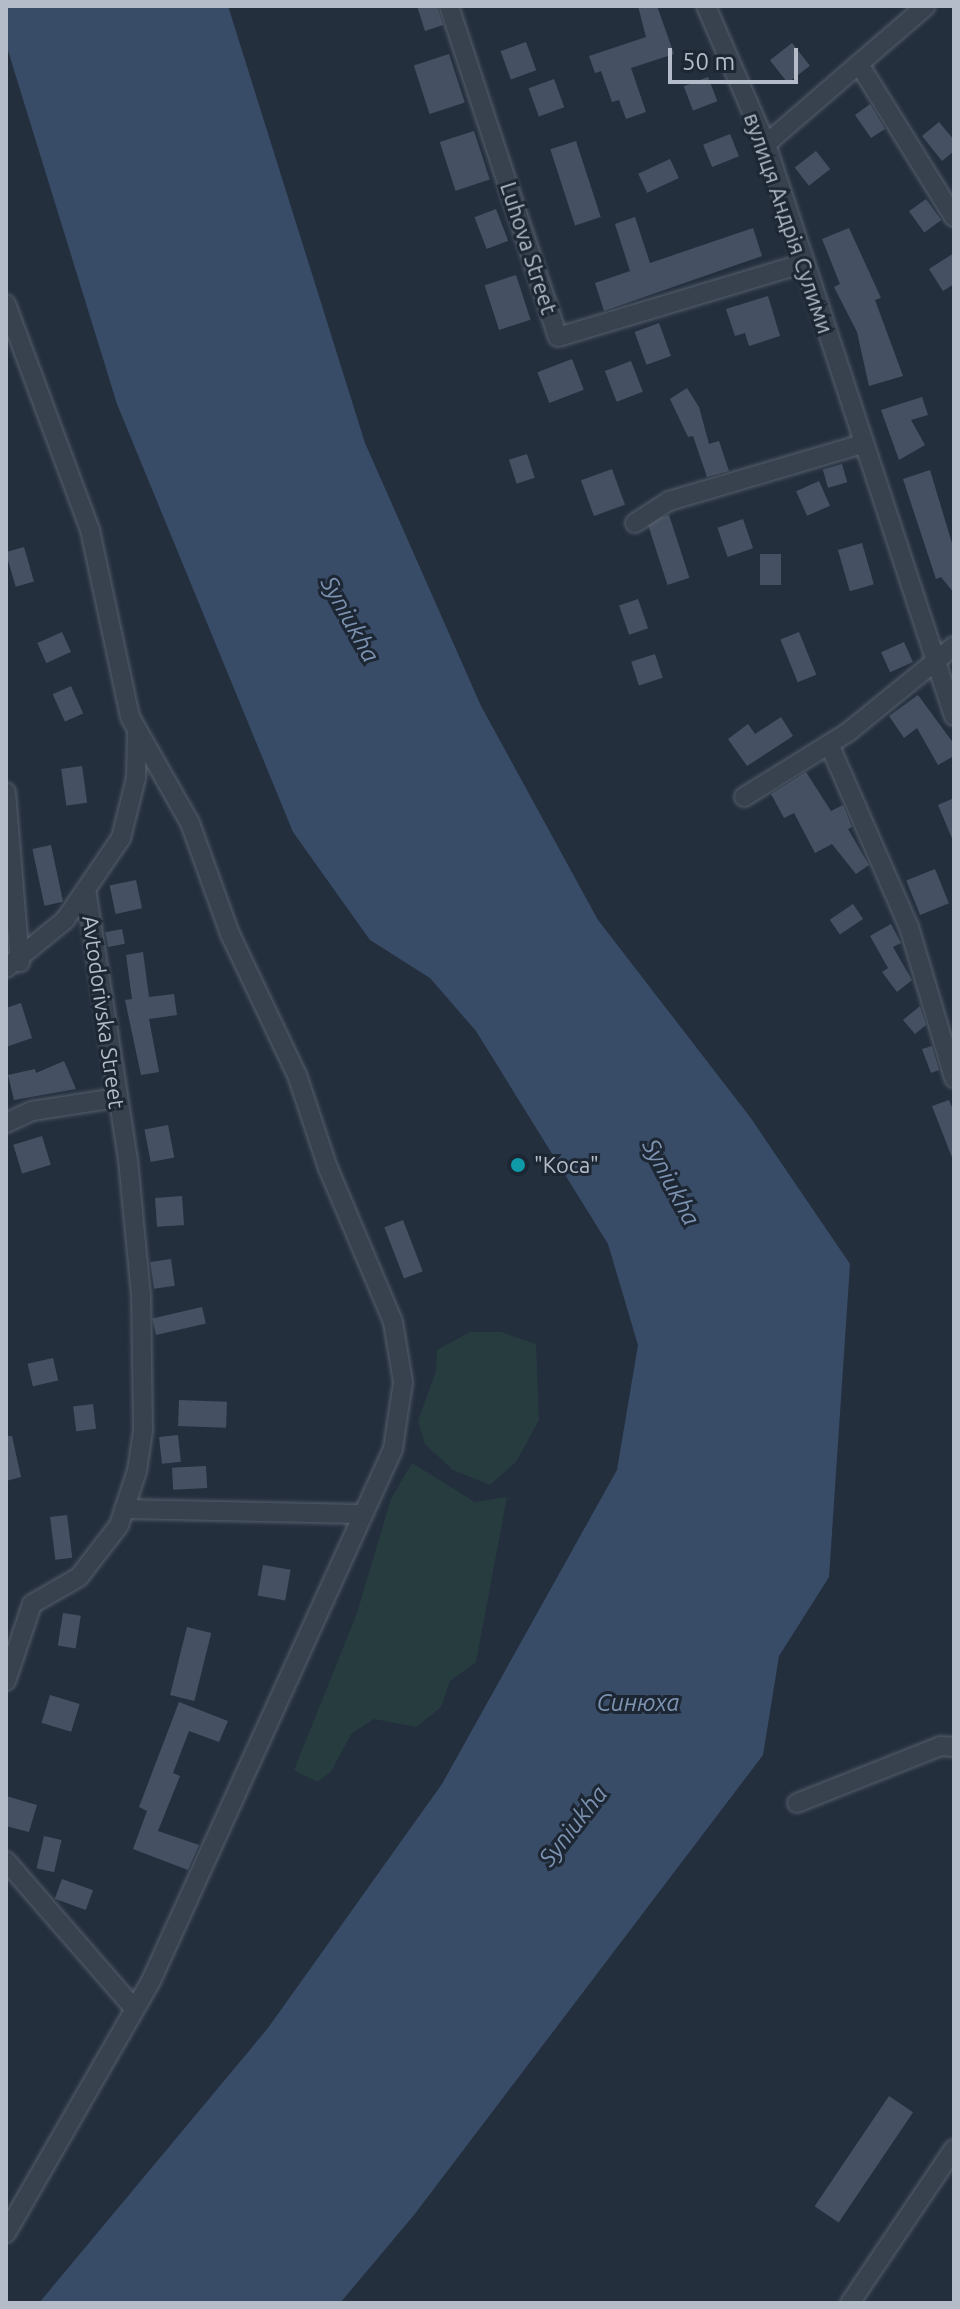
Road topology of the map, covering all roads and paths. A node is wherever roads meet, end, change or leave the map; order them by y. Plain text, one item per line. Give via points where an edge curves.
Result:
1 (449, 6) edge
2 (706, 6) edge
3 (926, 6) edge
4 (859, 64) junction
5 (766, 144) junction
6 (954, 217) edge
7 (804, 263) junction
8 (6, 304) edge
9 (863, 444) junction
10 (635, 523) dead end
11 (954, 646) edge
12 (934, 663) junction
13 (954, 716) edge
14 (137, 729) junction
15 (829, 744) junction
16 (6, 792) edge
17 (744, 797) dead end
18 (86, 890) junction
19 (13, 965) edge
20 (954, 1078) edge
21 (116, 1098) junction
22 (6, 1123) edge
23 (124, 1509) junction
24 (360, 1514) junction
25 (8, 1672) edge
26 (954, 1747) edge
27 (797, 1803) dead end
28 (6, 1861) edge
29 (134, 2008) junction
30 (954, 2149) edge
31 (6, 2233) edge
32 (850, 2303) edge

1 - 7 street, Luhova Street via 558,337
2 - 5 street, вулиця Андрія Сулими
3 - 4 street
4 - 5 street
4 - 6 street
5 - 7 street, вулиця Андрія Сулими
7 - 9 street, вулиця Андрія Сулими
8 - 14 street, Avtodorivska Street via 90,530
9 - 10 street via 669,501
9 - 12 street, вулиця Андрія Сулими
11 - 12 street
12 - 13 street, вулиця Андрія Сулими
12 - 15 street
14 - 18 street, Avtodorivska Street via 136,778 121,838
14 - 24 street via 190,823 230,934 297,1075 328,1168 393,1322 403,1382 393,1449
15 - 17 street
15 - 20 street via 909,927
16 - 19 street
18 - 19 street via 65,920
18 - 21 street, Avtodorivska Street
21 - 22 street via 32,1111
21 - 23 street, Avtodorivska Street via 128,1160 141,1295 143,1431
23 - 24 street
23 - 25 street, Avtodorivska Street via 119,1525 79,1577 32,1604
24 - 29 street via 177,1924
26 - 27 street via 941,1746
28 - 29 street
29 - 31 street
30 - 32 street

